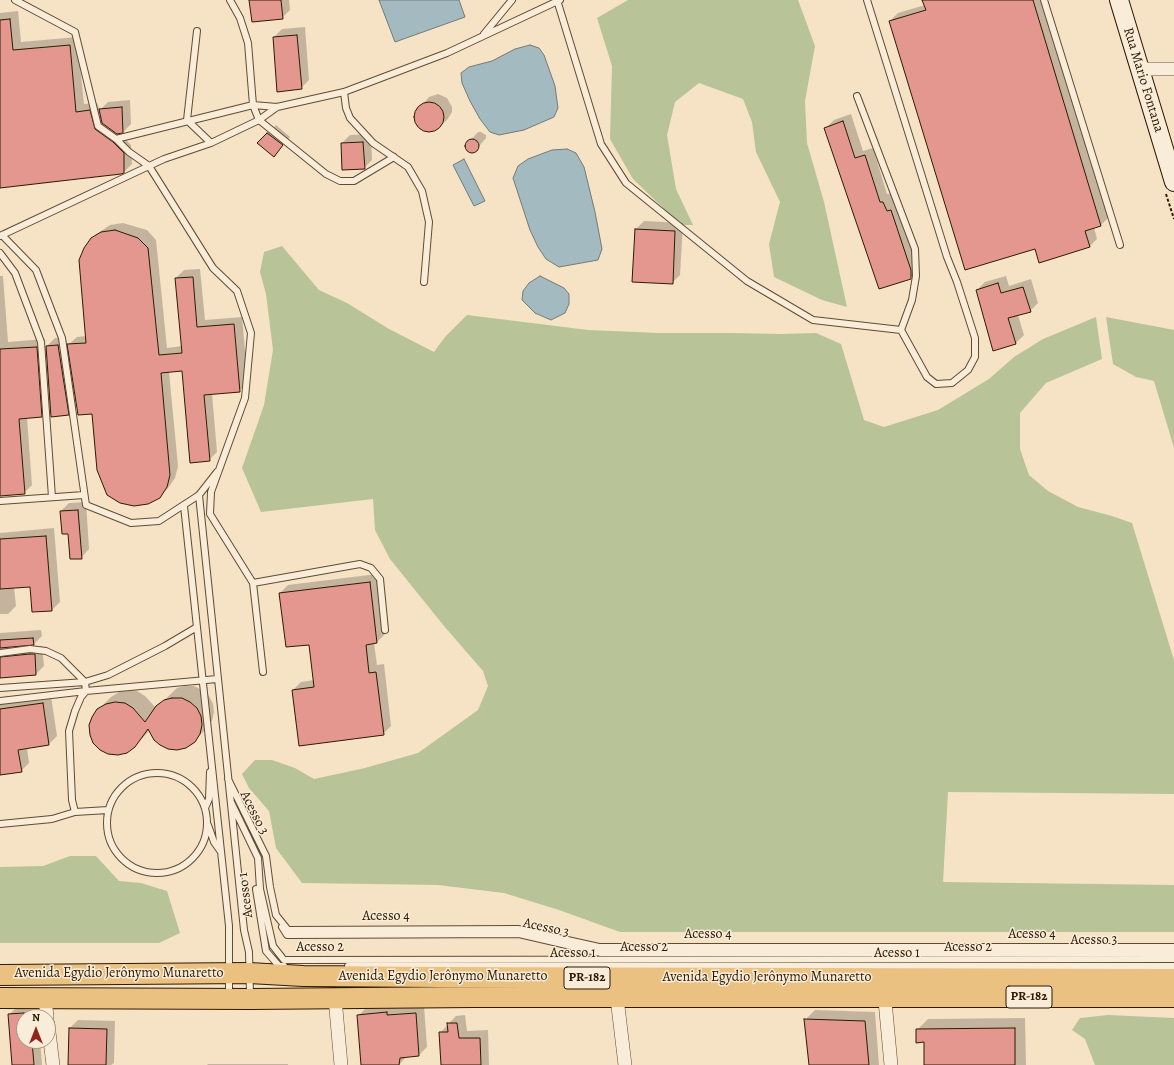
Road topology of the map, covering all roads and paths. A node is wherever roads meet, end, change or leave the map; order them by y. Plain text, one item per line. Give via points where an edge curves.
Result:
1 (15, 0) edge
2 (230, 0) edge
3 (512, 0) edge
4 (558, 0) edge
5 (867, 0) edge
6 (1044, 0) edge
7 (1119, 0) edge
8 (197, 31) dead end
9 (483, 36) junction
10 (1140, 69) junction
11 (1174, 69) edge
12 (344, 92) junction
13 (857, 96) dead end
14 (253, 105) junction
15 (277, 107) junction
16 (188, 120) junction
17 (259, 120) junction
18 (116, 139) junction
19 (211, 144) junction
20 (394, 157) junction
21 (149, 166) junction
22 (1174, 182) edge
23 (1, 236) edge
24 (1120, 245) dead end
25 (0, 253) edge
26 (424, 282) dead end
27 (901, 330) junction
28 (220, 468) junction
29 (84, 494) junction
30 (199, 495) junction
31 (52, 497) junction
32 (0, 500) edge
33 (184, 506) junction
34 (253, 583) junction
35 (197, 627) junction
36 (385, 630) dead end
37 (0, 653) edge
38 (263, 672) dead end
39 (217, 679) junction
40 (202, 681) junction
41 (85, 682) junction
42 (0, 688) edge
43 (86, 691) junction
44 (0, 701) edge
45 (211, 757) junction
46 (228, 779) junction
47 (229, 790) junction
48 (231, 802) junction
49 (205, 808) junction
50 (108, 810) junction
51 (75, 812) junction
52 (232, 813) junction
53 (0, 824) edge
54 (208, 825) junction
55 (221, 853) junction
56 (1174, 947) edge
57 (1174, 953) edge
58 (1174, 960) edge
59 (1174, 966) edge
60 (249, 973) junction
61 (228, 974) junction
62 (0, 975) edge
63 (437, 977) junction
64 (1174, 979) edge
65 (884, 988) junction
66 (1174, 997) edge
67 (0, 998) edge
68 (335, 998) junction
69 (437, 998) junction
70 (617, 998) junction
71 (229, 999) junction
72 (251, 999) junction
73 (46, 1007) edge
74 (51, 1049) edge
75 (53, 1065) edge
76 (341, 1065) edge
77 (625, 1065) edge
78 (891, 1065) edge

1 - 18 lane via 75,32 98,126
2 - 14 lane via 240,18 248,43
3 - 9 lane
4 - 9 lane
4 - 27 lane via 601,144 626,183 747,281 813,320
5 - 27 lane via 947,257 975,338 975,357 968,370 952,383 936,384 927,377
6 - 24 lane
7 - 10 street, Rua Mario Fontana
8 - 16 lane
9 - 12 lane via 447,53
10 - 11 street
10 - 22 street, Rua Mario Fontana
12 - 15 lane
12 - 20 lane via 350,118 373,142
13 - 27 lane via 915,250 916,276 912,300
14 - 15 lane
14 - 16 lane
14 - 17 lane
15 - 17 lane
16 - 18 lane
16 - 19 lane
17 - 19 lane
17 - 20 lane via 326,174 340,181 354,181
18 - 21 lane
19 - 21 lane
20 - 26 lane via 408,167 424,199 429,222
21 - 23 lane
21 - 28 lane via 213,268 237,291 251,334 245,398
23 - 29 lane via 36,270 62,338
25 - 31 lane via 16,273 41,342
28 - 30 lane
28 - 34 lane via 211,492 210,514
29 - 31 lane
29 - 33 lane via 86,505 130,523 159,521
30 - 33 lane
30 - 39 lane
31 - 32 lane
33 - 35 lane
34 - 36 lane via 360,564 371,568 380,579
34 - 38 lane
35 - 40 lane
35 - 41 lane via 108,675
37 - 41 lane via 30,649 46,651 61,658
39 - 40 lane
39 - 46 lane
40 - 43 lane
40 - 45 lane
41 - 42 lane
41 - 43 lane
43 - 44 lane
43 - 51 lane via 81,697 69,731 72,800
45 - 49 lane via 209,799
45 - 55 lane
46 - 47 lane
46 - 56 lane, Acesso 4 via 266,856 276,915 288,930 518,929 599,947
47 - 48 lane
47 - 57 lane, Acesso 3 via 263,857 268,897 274,918 288,935 519,934 601,953
48 - 52 lane
48 - 58 lane, Acesso 2 via 258,858 260,889 273,946 284,960
49 - 50 lane via 190,785 175,776 158,773 140,775 119,789
49 - 54 lane
50 - 51 lane
50 - 54 lane via 108,839 116,854 124,863 140,871 157,874 175,871 194,857 204,842
51 - 53 lane via 52,819
52 - 59 lane, Acesso 1 via 254,859 256,892 266,951 279,966
52 - 60 lane via 244,930 249,952
54 - 55 lane
55 - 61 lane via 229,926
60 - 61 main road, Avenida Egydio Jerônymo Munaretto / PR-182
60 - 63 main road, Avenida Egydio Jerônymo Munaretto / PR-182
60 - 72 lane
61 - 62 main road, Avenida Egydio Jerônymo Munaretto / PR-182
61 - 71 lane
63 - 65 main road, Avenida Egydio Jerônymo Munaretto / PR-182
63 - 69 main road
64 - 65 main road, Avenida Egydio Jerônymo Munaretto / PR-182
65 - 66 main road, Avenida Egydio Jerônymo Munaretto / PR-182
65 - 70 main road, Avenida Egydio Jerônymo Munaretto / PR-182
65 - 78 street
67 - 73 main road, Avenida Egydio Jerônymo Munaretto / PR-182
68 - 69 main road, Avenida Egydio Jerônymo Munaretto / PR-182
68 - 72 main road, Avenida Egydio Jerônymo Munaretto / PR-182
68 - 76 street
69 - 70 main road, Avenida Egydio Jerônymo Munaretto / PR-182
70 - 77 street
71 - 72 main road, Avenida Egydio Jerônymo Munaretto / PR-182
71 - 73 main road, Avenida Egydio Jerônymo Munaretto / PR-182
74 - 75 street

